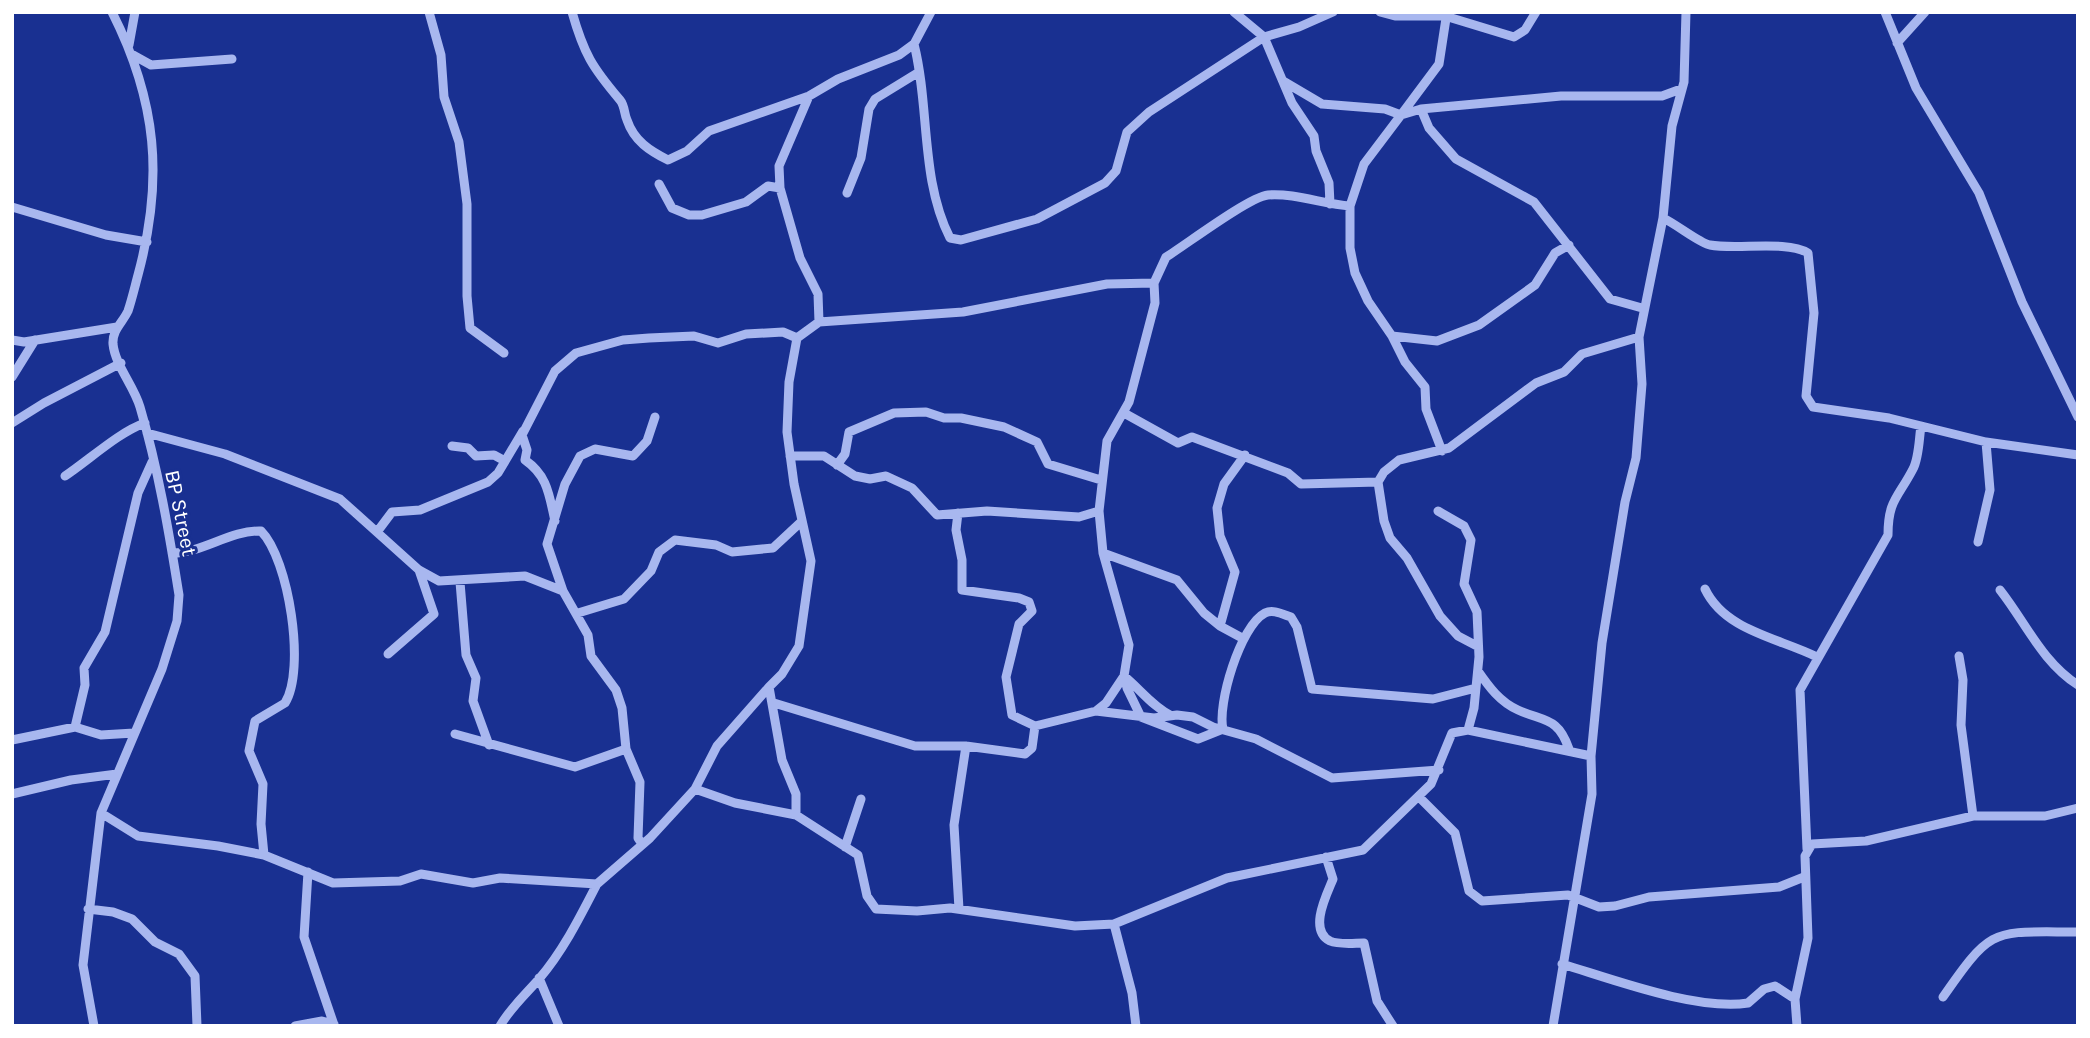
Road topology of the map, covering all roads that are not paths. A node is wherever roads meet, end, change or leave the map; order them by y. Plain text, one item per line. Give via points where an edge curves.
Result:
1 (112, 12) edge
2 (135, 12) edge
3 (429, 12) edge
4 (572, 12) edge
5 (931, 12) edge
6 (1234, 12) edge
7 (1333, 12) edge
8 (1380, 12) edge
9 (1536, 12) edge
10 (1686, 12) edge
11 (1885, 12) edge
12 (1925, 12) edge
13 (1446, 14) edge
14 (1264, 37) junction
15 (1897, 43) junction
16 (914, 44) junction
17 (131, 50) junction
18 (232, 59) dead end
19 (919, 72) junction
20 (1283, 81) junction
21 (1681, 89) junction
22 (809, 96) junction
23 (1421, 109) junction
24 (1401, 115) junction
25 (659, 184) dead end
26 (780, 188) junction
27 (847, 193) dead end
28 (1330, 204) junction
29 (1350, 206) junction
30 (12, 207) edge
31 (1664, 218) junction
32 (147, 242) junction
33 (1569, 245) junction
34 (1154, 283) junction
35 (1642, 308) junction
36 (819, 322) junction
37 (117, 327) junction
38 (1392, 336) junction
39 (1639, 337) junction
40 (797, 338) junction
41 (12, 340) edge
42 (35, 340) junction
43 (504, 353) dead end
44 (121, 363) junction
45 (12, 377) edge
46 (1124, 413) junction
47 (655, 417) dead end
48 (2078, 417) edge
49 (12, 424) edge
50 (1921, 426) junction
51 (146, 428) junction
52 (523, 432) junction
53 (1986, 442) junction
54 (452, 446) dead end
55 (1443, 451) junction
56 (1245, 455) junction
57 (2078, 455) edge
58 (790, 456) junction
59 (505, 461) junction
60 (152, 462) junction
61 (837, 465) junction
62 (65, 476) dead end
63 (1101, 480) junction
64 (1378, 482) junction
65 (1099, 511) junction
66 (1438, 511) dead end
67 (958, 513) junction
68 (555, 521) junction
69 (803, 521) junction
70 (377, 532) junction
71 (1978, 542) dead end
72 (172, 553) junction
73 (1103, 553) junction
74 (419, 570) junction
75 (460, 582) junction
76 (1705, 589) dead end
77 (2000, 590) dead end
78 (563, 591) junction
79 (578, 613) junction
80 (1220, 626) junction
81 (1244, 639) junction
82 (1477, 646) junction
83 (388, 654) dead end
84 (1959, 656) dead end
85 (1817, 657) junction
86 (1478, 671) junction
87 (1124, 676) junction
88 (2078, 685) edge
89 (769, 687) junction
90 (1476, 688) junction
91 (774, 703) junction
92 (1096, 711) junction
93 (1170, 715) junction
94 (1141, 717) junction
95 (1035, 726) junction
96 (75, 727) junction
97 (1223, 729) junction
98 (1468, 730) junction
99 (134, 733) junction
100 (455, 734) dead end
101 (12, 740) edge
102 (489, 745) junction
103 (966, 746) junction
104 (626, 749) junction
105 (1569, 749) junction
106 (1591, 756) junction
107 (1439, 770) junction
108 (117, 774) junction
109 (695, 789) junction
110 (12, 794) edge
111 (1419, 797) junction
112 (861, 799) dead end
113 (2078, 808) edge
114 (101, 813) junction
115 (796, 815) junction
116 (1973, 816) junction
117 (642, 844) junction
118 (845, 847) junction
119 (1807, 849) junction
120 (264, 855) junction
121 (1326, 857) junction
122 (308, 872) junction
123 (1804, 877) junction
124 (597, 884) junction
125 (1575, 896) junction
126 (88, 909) junction
127 (959, 909) junction
128 (1114, 924) junction
129 (2078, 932) edge
130 (1562, 964) junction
131 (539, 978) junction
132 (1943, 997) dead end
133 (1795, 999) junction
134 (334, 1024) edge
135 (94, 1026) edge
136 (197, 1026) edge
137 (295, 1026) edge
138 (500, 1026) edge
139 (559, 1026) edge
140 (1136, 1026) edge
141 (1393, 1026) edge
142 (1553, 1026) edge
143 (1797, 1026) edge

1 - 17 street
2 - 17 street
3 - 43 street via 466,192 470,328
4 - 22 street via 585,55 623,104 635,135 645,148 668,160 687,151 709,131
5 - 16 street
6 - 14 street
7 - 14 street
8 - 13 street via 1395,16
9 - 13 street via 1525,30 1514,37
10 - 21 street
11 - 15 street
12 - 15 street
13 - 24 street via 1439,64
14 - 19 street via 1149,111 1127,132 1116,171 1105,183 1037,219 961,240 950,238 943,225 932,179
14 - 20 street
15 - 48 street via 1916,89 1979,192 2022,302
16 - 19 street
16 - 22 street
17 - 18 street via 151,65
17 - 32 street via 153,134 155,179
19 - 27 street via 875,99 869,109 861,158
20 - 24 street via 1322,104 1385,109
20 - 28 street via 1314,136 1331,192
21 - 23 street via 1662,96 1561,96
21 - 31 street via 1672,126
22 - 26 street via 781,154
23 - 24 street
23 - 33 street via 1429,128 1457,159 1534,202
24 - 29 street via 1364,164
25 - 26 street via 672,208 690,215 746,202 768,186
26 - 36 street via 800,258 818,294
28 - 29 street
28 - 34 street via 1282,195 1248,200 1166,257
29 - 38 street via 1355,273
30 - 32 street via 106,235
31 - 35 street
31 - 50 street via 1708,245 1808,253 1814,313 1806,396 1813,407
32 - 37 street via 127,313
33 - 35 street via 1610,299
33 - 38 street via 1555,253 1535,285 1479,325 1437,341
34 - 36 street via 1107,284 963,312
34 - 46 street via 1155,303
35 - 39 street
36 - 40 street
37 - 42 street
37 - 44 street, BP Street via 113,341
38 - 55 street via 1425,387 1426,409
39 - 55 street via 1582,354 1564,372 1536,383
39 - 106 street via 1639,431 1602,643
40 - 52 street via 783,331 746,334 718,343 694,336 649,338 576,353 555,371
40 - 58 street via 789,382
41 - 42 street
42 - 45 street
44 - 49 street
44 - 51 street, BP Street via 136,392
46 - 56 street via 1178,443 1192,437
46 - 63 street via 1107,441
47 - 68 street via 647,441 633,456 595,449 580,456 565,484
50 - 53 street
50 - 85 street via 1914,467 1894,497 1888,535
51 - 60 street, BP Street
51 - 62 street via 118,436
51 - 70 street via 340,499
52 - 59 street
52 - 68 street via 525,460 547,484
53 - 57 street
53 - 71 street via 1990,490
54 - 59 street
55 - 64 street via 1399,460
56 - 64 street via 1307,485
56 - 80 street via 1224,484 1217,508 1220,536 1235,572
58 - 61 street via 824,456
58 - 69 street
59 - 70 street via 488,482 420,510 397,510
60 - 72 street, BP Street
60 - 96 street via 132,515 108,623 84,668 85,685
61 - 63 street via 845,454 849,432 894,413 917,410 1004,426 1037,442 1048,464
61 - 67 street via 855,476 886,476 912,488 937,515
63 - 65 street
64 - 82 street via 1390,538 1407,558 1440,616 1458,636
65 - 67 street via 1079,517
65 - 73 street
66 - 82 street via 1464,526 1471,540 1463,578 1477,612
67 - 95 street via 962,590 1029,602 1032,611 1019,624 1006,677 1012,715
68 - 78 street via 548,550
69 - 79 street via 773,548 732,552 716,545 674,540 659,552 651,571 624,599
69 - 89 street via 811,561 799,646
70 - 74 street
72 - 99 street, BP Street via 179,595 177,621 162,670
72 - 120 street via 261,531 280,559 292,606 292,682 285,703 256,721 249,744 263,784
73 - 80 street via 1177,580
73 - 87 street via 1129,645
74 - 75 street via 439,581
74 - 83 street via 434,614
75 - 78 street via 525,576
75 - 102 street via 466,655 476,678 473,701
76 - 85 street via 1712,603 1738,625
77 - 88 street via 2042,653
78 - 79 street
79 - 104 street via 591,656 616,690
80 - 81 street
81 - 90 street via 1266,613 1291,617 1308,682 1319,692 1433,699
81 - 97 street via 1220,715
82 - 86 street
84 - 116 street via 1961,725
85 - 119 street via 1800,690
86 - 90 street
86 - 105 street via 1492,691 1517,710 1560,729
87 - 92 street
87 - 93 street via 1156,708
87 - 94 street
89 - 91 street
89 - 109 street via 716,746
90 - 98 street
91 - 103 street via 915,746
91 - 115 street via 782,760 796,794
92 - 94 street
92 - 95 street
93 - 94 street
93 - 97 street via 1193,717
94 - 97 street via 1198,739
95 - 103 street via 1032,748 1025,754
96 - 99 street via 101,735
96 - 101 street
97 - 107 street via 1293,755 1332,778
98 - 105 street
98 - 107 street via 1452,733
99 - 108 street, BP Street
100 - 102 street
102 - 104 street via 575,767
103 - 127 street via 954,825
104 - 117 street via 640,782 638,838
105 - 106 street
106 - 125 street via 1592,794
107 - 111 street
108 - 110 street
108 - 114 street, BP Street
109 - 115 street via 735,803
109 - 117 street
111 - 121 street via 1363,850
111 - 125 street via 1455,833 1469,891 1475,898
112 - 118 street
113 - 116 street via 2045,816
114 - 120 street via 138,836
114 - 126 street, BP Street
115 - 118 street
116 - 119 street via 1866,841 1817,842
117 - 124 street
118 - 127 street via 861,861 867,896 876,909
119 - 123 street
120 - 122 street
121 - 128 street via 1227,878
121 - 141 street via 1333,879 1320,928 1333,942 1364,943 1377,1001
122 - 124 street via 341,884 400,881 421,874 473,883 500,878
122 - 134 street via 304,937
123 - 125 street via 1779,887 1650,897 1615,906 1599,907
123 - 133 street via 1808,938
124 - 131 street via 568,939
125 - 130 street
126 - 135 street, BP Street via 83,965
126 - 136 street via 132,919 155,943 179,954 195,976
127 - 128 street via 1075,926
128 - 140 street
129 - 132 street via 2013,932 1988,940
130 - 133 street via 1703,1003 1748,1003 1775,986
130 - 142 street
131 - 138 street
131 - 139 street
133 - 143 street
134 - 137 street

